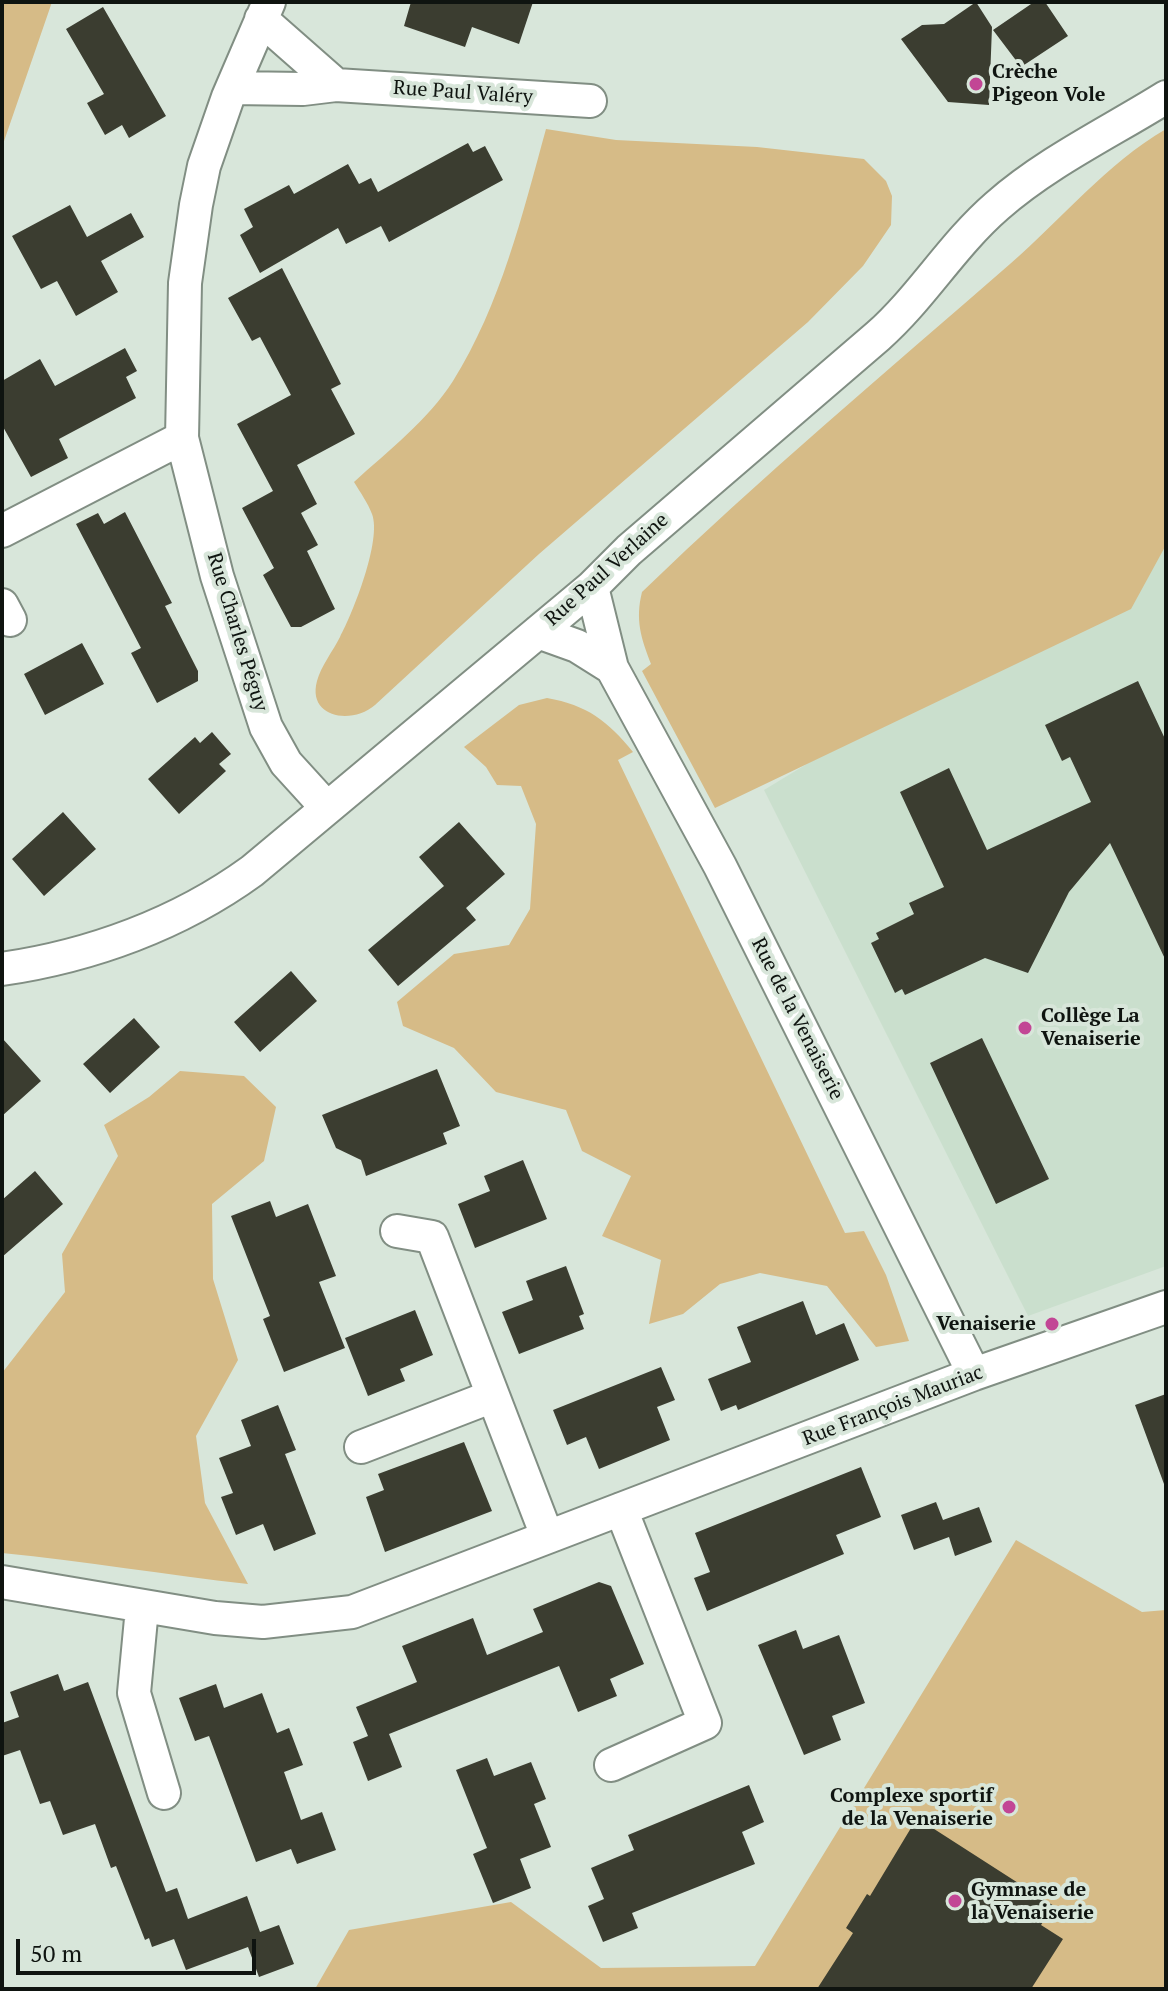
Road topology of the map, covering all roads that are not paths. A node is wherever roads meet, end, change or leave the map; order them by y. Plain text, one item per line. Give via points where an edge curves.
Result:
1 (265, 10) edge
2 (336, 85) junction
3 (232, 88) junction
4 (1166, 97) edge
5 (590, 101) dead end
6 (182, 438) junction
7 (2, 531) edge
8 (592, 587) junction
9 (538, 632) junction
10 (612, 668) junction
11 (327, 808) junction
12 (2, 969) edge
13 (397, 1231) dead end
14 (1166, 1307) edge
15 (974, 1374) junction
16 (493, 1396) junction
17 (361, 1447) dead end
18 (621, 1509) junction
19 (547, 1536) junction
20 (2, 1582) edge
21 (142, 1608) junction
22 (611, 1765) dead end
23 (164, 1793) dead end

1 - 2 street
1 - 3 street, Rue Charles Péguy
2 - 3 street, Rue Paul Valéry
2 - 5 street, Rue Paul Valéry
3 - 6 street, Rue Charles Péguy via 204,166 189,252 181,351
4 - 8 street, Rue Paul Verlaine via 1022,185 995,208 898,319
6 - 7 street
6 - 11 street, Rue Charles Péguy via 217,576 266,727 286,763
8 - 9 street, Rue Paul Verlaine
8 - 10 street, Rue de la Venaiserie
9 - 10 street, Rue de la Venaiserie via 577,646
9 - 11 street, Rue Paul Verlaine
10 - 15 street, Rue de la Venaiserie via 725,876
11 - 12 street, Rue Paul Verlaine via 239,881 180,914 78,954
13 - 16 street via 432,1237
14 - 15 street, Rue François Mauriac
15 - 18 street, Rue François Mauriac
16 - 17 street
16 - 19 street
18 - 19 street, Rue François Mauriac
18 - 22 street via 705,1723
19 - 21 street, Rue François Mauriac via 352,1612 263,1622
20 - 21 street, Rue François Mauriac
21 - 23 street via 134,1693

